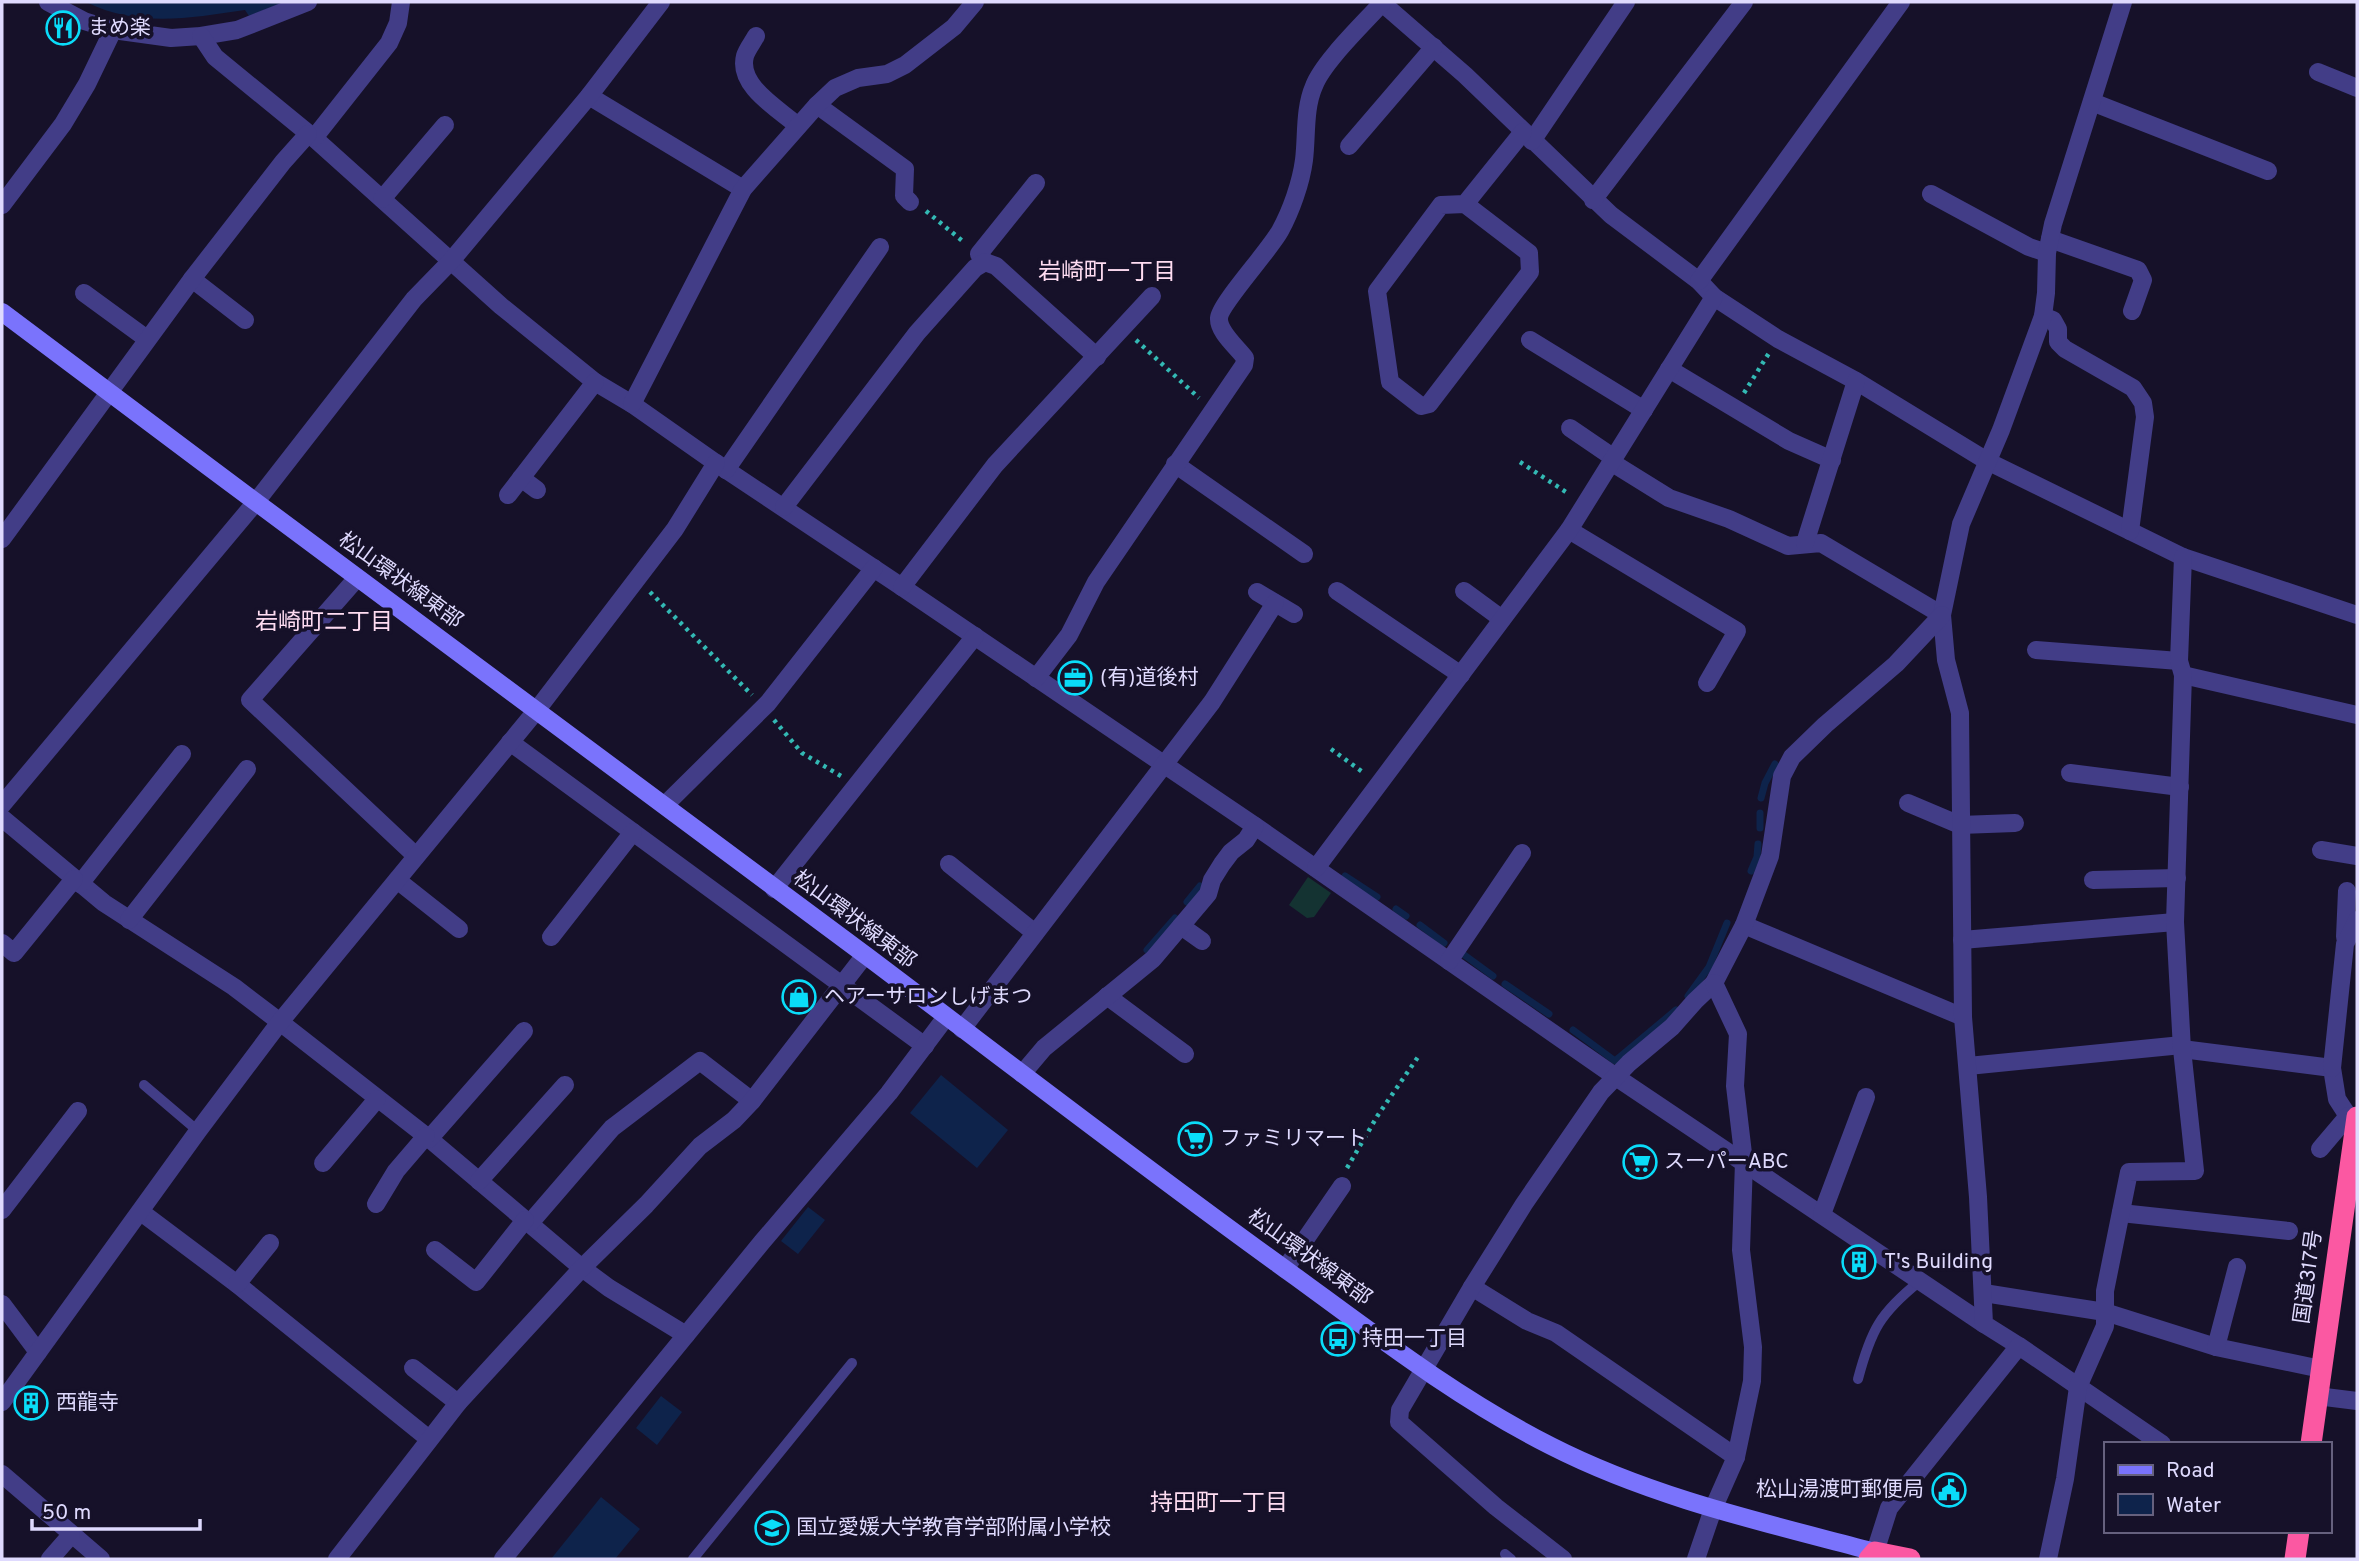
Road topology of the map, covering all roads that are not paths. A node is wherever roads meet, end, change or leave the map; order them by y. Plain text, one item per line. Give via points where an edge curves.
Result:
1 (48, 2) edge
2 (308, 2) edge
3 (401, 2) edge
4 (662, 2) edge
5 (975, 2) edge
6 (1381, 2) edge
7 (1626, 2) edge
8 (1744, 2) edge
9 (1901, 2) edge
10 (2123, 2) edge
11 (113, 30) junction
12 (201, 36) junction
13 (756, 36) dead end
14 (1434, 47) junction
15 (2318, 72) dead end
16 (2357, 88) edge
17 (589, 96) junction
18 (2092, 102) junction
19 (817, 105) junction
20 (445, 125) dead end
21 (799, 126) junction
22 (311, 136) junction
23 (1528, 136) junction
24 (1349, 146) dead end
25 (2268, 171) dead end
26 (1036, 183) dead end
27 (743, 189) junction
28 (1931, 194) dead end
29 (382, 199) junction
30 (1593, 200) junction
31 (910, 202) road end
32 (1465, 204) junction
33 (2, 205) edge
34 (2048, 246) junction
35 (880, 247) dead end
36 (982, 258) junction
37 (451, 261) junction
38 (192, 279) junction
39 (1699, 281) junction
40 (84, 293) dead end
41 (1152, 296) dead end
42 (1714, 297) junction
43 (2, 312) edge
44 (2132, 312) dead end
45 (2043, 316) junction
46 (244, 320) dead end
47 (147, 339) junction
48 (1530, 340) dead end
49 (1097, 357) junction
50 (1669, 369) junction
51 (595, 382) junction
52 (1856, 382) junction
53 (109, 393) junction
54 (632, 404) junction
55 (1644, 410) junction
56 (1570, 428) dead end
57 (1612, 460) junction
58 (1832, 460) junction
59 (1987, 461) junction
60 (1175, 464) junction
61 (721, 466) junction
62 (522, 478) junction
63 (537, 490) dead end
64 (508, 495) dead end
65 (255, 503) junction
66 (784, 507) junction
67 (1569, 530) junction
68 (2130, 531) junction
69 (2, 539) edge
70 (1805, 543) junction
71 (1304, 554) dead end
72 (2183, 557) junction
73 (874, 568) junction
74 (357, 578) junction
75 (902, 587) junction
76 (1337, 591) dead end
77 (1464, 591) dead end
78 (1257, 592) dead end
79 (1275, 603) junction
80 (1294, 614) dead end
81 (2357, 614) edge
82 (1942, 615) junction
83 (1502, 619) junction
84 (975, 636) junction
85 (2036, 650) dead end
86 (2181, 668) junction
87 (1461, 675) junction
88 (1036, 678) junction
89 (1707, 683) dead end
90 (536, 711) junction
91 (2357, 715) edge
92 (510, 742) junction
93 (182, 754) dead end
94 (1165, 765) junction
95 (247, 769) dead end
96 (2070, 773) dead end
97 (2180, 787) junction
98 (1908, 803) dead end
99 (2, 805) edge
100 (665, 805) junction
101 (2, 818) edge
102 (2015, 823) dead end
103 (1960, 825) junction
104 (1255, 826) junction
105 (633, 832) junction
106 (2321, 850) dead end
107 (1522, 853) dead end
108 (416, 856) junction
109 (2357, 856) edge
110 (949, 864) dead end
111 (1315, 869) junction
112 (2177, 878) junction
113 (397, 880) junction
114 (2093, 880) dead end
115 (77, 882) junction
116 (774, 889) junction
117 (2347, 891) dead end
118 (2357, 919) edge
119 (129, 920) junction
120 (2175, 922) junction
121 (1744, 925) junction
122 (1181, 926) junction
123 (459, 929) dead end
124 (1035, 933) junction
125 (551, 937) dead end
126 (1962, 940) junction
127 (1202, 942) dead end
128 (2, 943) edge
129 (2345, 944) junction
130 (865, 955) junction
131 (1449, 961) junction
132 (1714, 983) junction
133 (842, 986) junction
134 (1107, 996) junction
135 (946, 1017) junction
136 (1963, 1017) junction
137 (281, 1022) junction
138 (962, 1029) junction
139 (524, 1031) dead end
140 (925, 1046) junction
141 (2182, 1047) junction
142 (1185, 1054) dead end
143 (1968, 1066) junction
144 (2332, 1068) junction
145 (1022, 1074) junction
146 (1616, 1077) junction
147 (144, 1085) dead end
148 (565, 1085) dead end
149 (1866, 1097) dead end
150 (377, 1099) junction
151 (752, 1101) junction
152 (78, 1111) dead end
153 (2354, 1117) edge
154 (198, 1130) junction
155 (427, 1137) junction
156 (2320, 1149) dead end
157 (1744, 1162) junction
158 (323, 1163) dead end
159 (480, 1181) junction
160 (1342, 1186) road end
161 (376, 1204) dead end
162 (2, 1210) edge
163 (141, 1212) junction
164 (2121, 1213) junction
165 (1822, 1214) junction
166 (528, 1222) junction
167 (2289, 1231) dead end
168 (270, 1244) dead end
169 (435, 1250) dead end
170 (582, 1268) junction
171 (2237, 1268) dead end
172 (1284, 1269) junction
173 (1920, 1280) junction
174 (237, 1284) junction
175 (1472, 1287) junction
176 (1984, 1293) junction
177 (2, 1304) edge
178 (2105, 1312) junction
179 (1984, 1324) junction
180 (686, 1335) junction
181 (2019, 1346) junction
182 (2216, 1347) junction
183 (38, 1352) junction
184 (852, 1363) dead end
185 (412, 1367) dead end
186 (1424, 1369) junction
187 (2321, 1369) junction
188 (1858, 1379) dead end
189 (2078, 1387) junction
190 (2317, 1396) junction
191 (2357, 1401) edge
192 (2, 1402) edge
193 (458, 1403) junction
194 (429, 1439) junction
195 (2159, 1442) edge
196 (2311, 1442) edge
197 (1736, 1457) junction
198 (2, 1474) edge
199 (1713, 1509) junction
200 (2296, 1533) edge
201 (71, 1535) junction
202 (1872, 1555) edge
203 (50, 1559) edge
204 (101, 1559) edge
205 (337, 1559) edge
206 (503, 1559) edge
207 (693, 1559) edge
208 (1563, 1559) edge
209 (1696, 1559) edge
210 (1910, 1559) edge
211 (2048, 1559) edge
212 (2295, 1559) edge

1 - 11 street
2 - 12 street via 237,30
3 - 22 street via 389,43
4 - 17 street
5 - 19 street via 954,27 905,65 835,88
6 - 14 street
6 - 60 street via 1314,84 1304,163 1281,230 1219,316 1221,329 1245,358 1244,365
7 - 23 street
8 - 30 street
9 - 39 street
10 - 18 street
11 - 12 street via 171,38
11 - 33 street via 63,124
12 - 22 street via 215,57
13 - 21 street via 744,71 750,83
14 - 23 street
14 - 24 street
15 - 16 street
17 - 27 street
17 - 37 street
18 - 25 street
18 - 34 street
19 - 21 street
19 - 31 street via 905,169 904,195
20 - 29 street
21 - 27 street
22 - 29 street
22 - 38 street via 283,162
23 - 30 street
23 - 32 street
26 - 36 street
27 - 54 street
28 - 34 street via 2029,247
29 - 37 street
30 - 39 street
32 - 32 street via 1441,205 1377,291 1391,382 1421,407 1429,404 1530,272 1529,253
34 - 44 street via 2138,270 2143,281
34 - 45 street
35 - 61 street
36 - 49 street
36 - 66 street via 917,333
37 - 51 street
37 - 65 street via 414,299
38 - 46 street
38 - 47 street
39 - 42 street
40 - 47 street
41 - 49 street
42 - 50 street
42 - 52 street
43 - 53 street, 松山環状線東部
45 - 59 street
45 - 68 street via 2053,320 2058,342 2065,349 2133,388 2143,403
47 - 53 street
48 - 55 street
49 - 75 street via 995,465
50 - 55 street
50 - 58 street via 1789,441
51 - 54 street
51 - 62 street
52 - 58 street
52 - 59 street
53 - 65 street, 松山環状線東部
53 - 69 street
54 - 61 street
55 - 57 street
56 - 57 street
57 - 67 street
57 - 70 street via 1669,498 1788,546
58 - 70 street
59 - 68 street
59 - 82 street via 1961,524
60 - 71 street
60 - 88 street via 1097,582 1069,635
61 - 66 street
61 - 90 street
62 - 63 street
62 - 64 street
65 - 74 street, 松山環状線東部
65 - 99 street
66 - 73 street
67 - 83 street
67 - 89 street via 1737,631
68 - 72 street
70 - 82 street via 1821,542
72 - 81 street
72 - 86 street
73 - 75 street
73 - 100 street via 763,708
74 - 90 street, 松山環状線東部
74 - 108 street via 250,700
75 - 84 street
76 - 87 street
77 - 83 street
78 - 79 street
79 - 80 street
79 - 94 street
82 - 103 street via 1946,660 1960,713
82 - 121 street via 1896,664 1792,757 1782,776 1770,856
83 - 87 street
84 - 88 street
84 - 116 street
85 - 86 street
86 - 91 street
86 - 97 street
87 - 111 street
88 - 94 street
90 - 92 street
90 - 100 street, 松山環状線東部
92 - 105 street
92 - 108 street
93 - 115 street
94 - 104 street
94 - 124 street
95 - 119 street
96 - 97 street
97 - 112 street
98 - 103 street
100 - 116 street, 松山環状線東部
101 - 115 street
102 - 103 street
103 - 126 street
104 - 111 street
104 - 122 street via 1222,864 1208,894
105 - 125 street
105 - 133 street
106 - 109 street
107 - 131 street
108 - 113 street
110 - 124 street
111 - 131 street
112 - 114 street
112 - 120 street
113 - 123 street
113 - 137 street
115 - 119 street
115 - 128 street via 14,953
116 - 130 street, 松山環状線東部
117 - 129 street
118 - 129 street
119 - 137 street
120 - 126 street
120 - 141 street
121 - 132 street
121 - 136 street
122 - 127 street
122 - 134 street via 1153,958
124 - 138 street
126 - 136 street
129 - 144 street
130 - 133 street
130 - 135 street, 松山環状線東部
131 - 146 street
132 - 146 street
132 - 157 street via 1738,1034 1735,1086
133 - 140 street
133 - 151 street
134 - 142 street
134 - 145 street via 1044,1048
135 - 138 street, 松山環状線東部
135 - 140 street
136 - 143 street
137 - 150 street
137 - 154 street
138 - 145 street, 松山環状線東部
139 - 155 street
140 - 180 street
141 - 143 street
141 - 144 street
141 - 164 street via 2195,1171 2129,1172
143 - 176 street
144 - 153 street via 2337,1099
145 - 172 street, 松山環状線東部
146 - 157 street
146 - 175 street via 1531,1193
147 - 154 lane
148 - 159 street
149 - 165 street
150 - 155 street
150 - 158 street
151 - 166 street via 700,1061 612,1128
151 - 170 street via 700,1146
152 - 162 street
153 - 156 street
153 - 187 highway, 国道317号
154 - 163 street
155 - 159 street
155 - 161 street via 396,1171
157 - 165 street
157 - 197 street via 1741,1250 1753,1347 1752,1381
159 - 166 street
160 - 172 street
163 - 174 street
163 - 183 street
164 - 167 street
164 - 178 street
165 - 173 street
166 - 169 street via 476,1282
166 - 170 street
168 - 174 street
170 - 180 street
170 - 193 street
171 - 182 street
172 - 186 street, 松山環状線東部
173 - 179 street
173 - 188 lane via 1876,1325
174 - 194 street
175 - 186 street
175 - 197 street via 1556,1333
176 - 178 street
176 - 179 street
177 - 183 street
178 - 182 street
178 - 189 street via 2105,1326
179 - 181 street
180 - 206 street
181 - 189 street
181 - 202 street via 1889,1508
182 - 187 street
183 - 192 street
184 - 207 lane
185 - 193 street
186 - 199 street, 松山環状線東部 via 1557,1449
186 - 208 street via 1400,1410 1399,1422
187 - 190 highway, 国道317号
189 - 195 street
189 - 211 street
190 - 191 street
190 - 196 highway, 国道317号
193 - 194 street
194 - 205 street
197 - 199 street
198 - 201 street
199 - 202 street, 松山環状線東部
199 - 209 street
200 - 212 highway
201 - 203 street
201 - 204 street
202 - 210 highway

